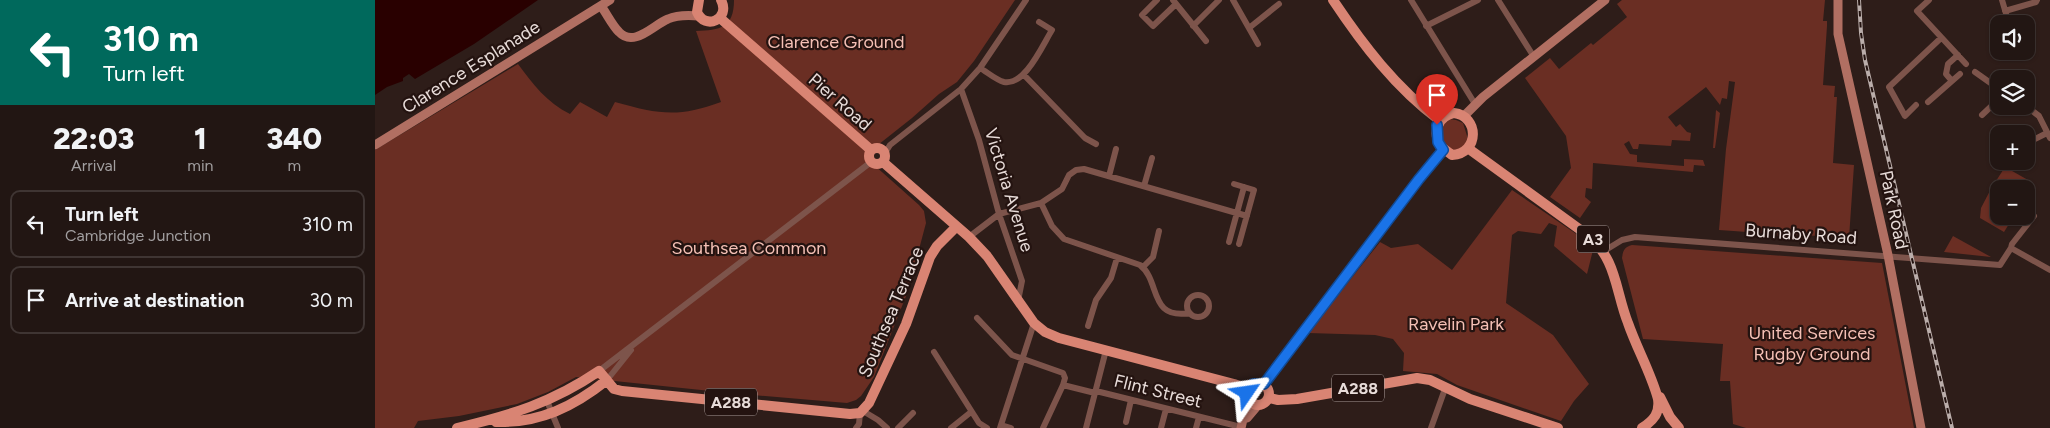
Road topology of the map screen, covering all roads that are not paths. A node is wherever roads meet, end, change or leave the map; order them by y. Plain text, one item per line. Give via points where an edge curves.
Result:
1 (610, 0) edge
2 (699, 0) edge
3 (721, 0) edge
4 (1026, 0) edge
5 (1157, 0) edge
6 (1219, 0) edge
7 (1233, 0) edge
8 (1333, 0) edge
9 (1411, 0) edge
10 (1478, 0) edge
11 (1498, 0) edge
12 (1605, 0) edge
13 (1838, 0) edge
14 (1929, 0) edge
15 (2002, 0) edge
16 (2037, 0) edge
17 (1174, 2) edge
18 (1279, 4) dead end
19 (601, 6) junction
20 (699, 16) junction
21 (720, 18) junction
22 (1039, 22) dead end
23 (1193, 26) junction
24 (1426, 26) junction
25 (1249, 28) junction
26 (1941, 38) junction
27 (1206, 41) dead end
28 (1258, 44) dead end
29 (1958, 55) junction
30 (1534, 57) junction
31 (1966, 64) dead end
32 (979, 68) junction
33 (1975, 72) dead end
34 (1960, 74) dead end
35 (1024, 75) junction
36 (1951, 81) junction
37 (1990, 83) edge
38 (961, 89) junction
39 (1927, 102) dead end
40 (1475, 104) junction
41 (1916, 105) dead end
42 (1990, 107) edge
43 (2035, 113) edge
44 (1982, 115) dead end
45 (1464, 116) junction
46 (1439, 120) junction
47 (2049, 136) edge
48 (2035, 140) edge
49 (1096, 144) dead end
50 (375, 145) edge
51 (1117, 149) dead end
52 (1469, 149) junction
53 (871, 150) junction
54 (1443, 150) junction
55 (884, 157) junction
56 (1151, 158) dead end
57 (871, 162) junction
58 (1109, 176) junction
59 (1233, 184) dead end
60 (1144, 186) junction
61 (1244, 187) junction
62 (1041, 203) junction
63 (1237, 212) junction
64 (999, 214) junction
65 (1247, 216) junction
66 (2027, 225) edge
67 (956, 226) junction
68 (1159, 231) dead end
69 (969, 237) junction
70 (1229, 242) dead end
71 (1239, 244) dead end
72 (2011, 248) junction
73 (1604, 251) junction
74 (1887, 255) junction
75 (1117, 258) junction
76 (1143, 267) junction
77 (2050, 270) edge
78 (1018, 301) junction
79 (1190, 313) junction
80 (977, 318) dead end
81 (1034, 323) junction
82 (1087, 326) dead end
83 (639, 342) junction
84 (1106, 350) junction
85 (934, 352) dead end
86 (1023, 358) junction
87 (599, 371) junction
88 (607, 380) junction
89 (1652, 380) junction
90 (1264, 384) junction
91 (1063, 385) junction
92 (1446, 386) junction
93 (1096, 392) junction
94 (1248, 394) junction
95 (1269, 398) junction
96 (1131, 400) junction
97 (547, 401) junction
98 (1258, 405) junction
99 (1166, 409) junction
100 (861, 412) junction
101 (971, 412) junction
102 (553, 413) junction
103 (913, 413) dead end
104 (1199, 417) junction
105 (487, 422) junction
106 (1126, 422) dead end
107 (1001, 426) edge
108 (1241, 427) edge
109 (457, 428) edge
110 (558, 428) edge
111 (856, 428) edge
112 (887, 428) edge
113 (897, 428) edge
114 (951, 428) edge
115 (987, 428) edge
116 (1011, 428) edge
117 (1043, 428) edge
118 (1086, 428) edge
119 (1161, 428) edge
120 (1196, 428) edge
121 (1431, 428) edge
122 (1558, 428) edge
123 (1642, 428) edge
124 (1679, 428) edge
125 (1921, 428) edge

1 - 19 street, Clarence Esplanade
2 - 20 main road
3 - 21 main road via 724,11
4 - 32 street
5 - 17 street via 1141,15 1153,26
6 - 23 street
7 - 25 street
8 - 46 main road via 1391,77
9 - 24 street
10 - 24 street
11 - 30 street
12 - 30 street
13 - 74 street, Park Road via 1838,34
14 - 26 street via 1917,11
15 - 16 street via 2006,14
17 - 23 street
18 - 25 street
19 - 20 street via 619,32 633,38 668,19
19 - 50 street, Clarence Esplanade
20 - 21 main road via 709,22
21 - 53 main road, Pier Road
22 - 35 street via 1052,30
23 - 27 street
24 - 40 street
25 - 28 street
26 - 29 street
26 - 41 street via 1889,87 1905,116
29 - 31 street
29 - 36 street via 1948,64 1946,74
30 - 40 street
32 - 35 street via 1002,82 1013,82
32 - 38 street
33 - 37 street
34 - 36 street
35 - 49 street via 1085,138
36 - 39 street
38 - 55 street via 890,145
38 - 64 street, Victoria Avenue
40 - 45 street
42 - 44 street
43 - 47 street
45 - 46 main road via 1453,113
45 - 52 main road via 1472,131
46 - 54 main road via 1437,137
47 - 48 street
51 - 58 street
52 - 54 main road via 1452,155
52 - 73 main road, A3 via 1587,234
53 - 55 main road via 877,147
53 - 57 main road via 868,156
54 - 90 street
55 - 57 main road via 877,164
55 - 67 main road
56 - 60 street
57 - 83 street
58 - 60 street
58 - 62 street via 1076,170 1069,175 1062,189
59 - 61 street
60 - 63 street
61 - 63 street
61 - 65 street via 1254,190
62 - 64 street
62 - 75 street via 1052,226 1064,240
63 - 65 street
63 - 70 street
64 - 69 street
64 - 78 street, Victoria Avenue via 1022,281
65 - 71 street
66 - 72 street
67 - 69 main road
67 - 100 main road, Southsea Terrace via 930,257 906,324 877,389
68 - 76 street via 1153,257
69 - 78 main road via 987,256
72 - 74 street, Burnaby Road via 2000,265
72 - 77 street
73 - 74 street, Burnaby Road via 1635,237
73 - 89 main road, A3 via 1612,267 1627,323
74 - 125 street, Park Road
75 - 76 street
75 - 82 street via 1111,278 1096,300
76 - 79 street via 1160,304 1175,314
78 - 81 main road
79 - 79 street via 1187,302 1195,295 1206,297 1211,308 1206,314 1200,317
80 - 86 street via 1012,355
81 - 84 main road via 1059,338
81 - 86 street
83 - 87 street
83 - 88 street
84 - 93 street
84 - 94 main road via 1234,384
85 - 101 street
86 - 91 street via 1063,373
86 - 107 street
87 - 88 main road, A288
87 - 97 main road
88 - 100 main road, A288 via 615,389 622,391 850,414
88 - 102 main road via 573,405
89 - 123 main road, A3 via 1658,411 1655,418
89 - 124 main road, A3
90 - 94 main road via 1255,383
90 - 95 main road via 1269,390
91 - 93 street, Flint Street
91 - 117 street
92 - 95 main road, A288 via 1417,378 1297,399
92 - 121 street
92 - 122 main road, A288 via 1470,399
93 - 96 street, Flint Street
93 - 118 street
94 - 98 main road via 1252,403
94 - 108 street
95 - 98 main road
96 - 99 street, Flint Street
96 - 106 street
97 - 102 street
97 - 105 main road
98 - 108 street
99 - 104 street, Flint Street
99 - 119 street
100 - 111 street
100 - 112 street
101 - 114 street
101 - 115 street
102 - 105 main road via 507,422
102 - 110 street
103 - 113 street
104 - 108 street, Flint Street
104 - 120 street
105 - 109 main road
107 - 116 street

